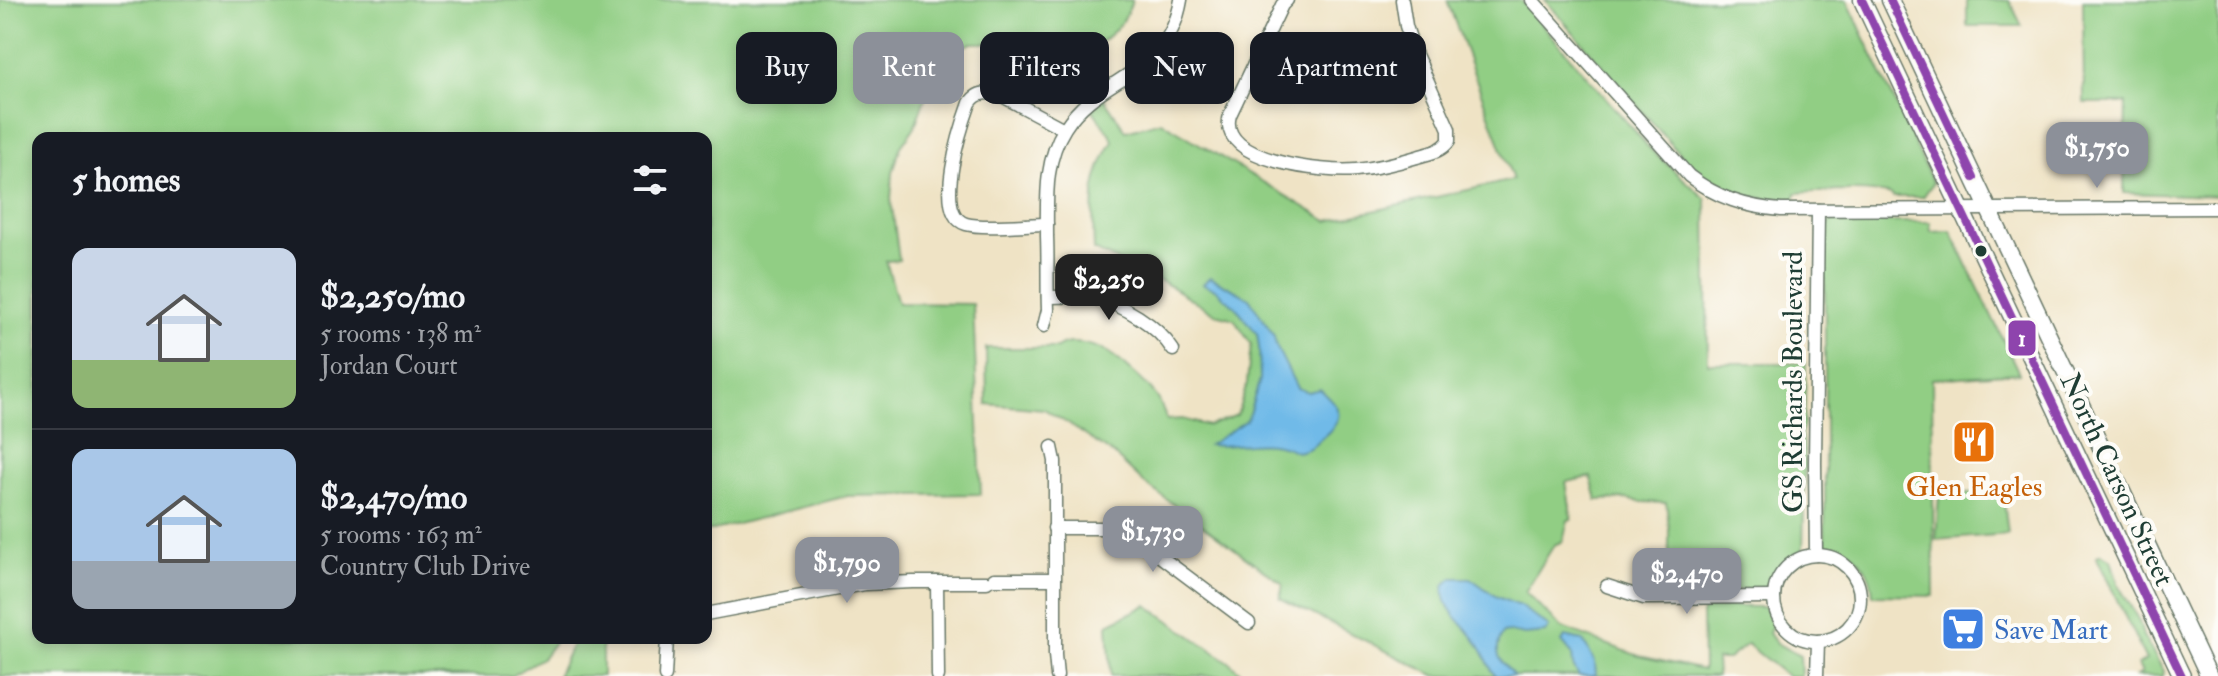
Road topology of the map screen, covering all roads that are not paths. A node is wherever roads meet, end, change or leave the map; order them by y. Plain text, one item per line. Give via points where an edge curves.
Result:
1 (1181, 0) edge
2 (1287, 0) edge
3 (1402, 0) edge
4 (1532, 0) edge
5 (1862, 0) edge
6 (1890, 0) edge
7 (1269, 32) edge
8 (1408, 32) edge
9 (1250, 73) edge
10 (1426, 76) edge
11 (1064, 129) junction
12 (2218, 208) edge
13 (1975, 209) junction
14 (1818, 210) junction
15 (1047, 224) junction
16 (1048, 297) junction
17 (1044, 326) dead end
18 (1173, 350) dead end
19 (2088, 419) junction
20 (2064, 426) junction
21 (1052, 447) dead end
22 (1054, 528) junction
23 (1816, 555) junction
24 (1054, 579) junction
25 (937, 582) junction
26 (1607, 586) dead end
27 (1774, 597) junction
28 (712, 613) edge
29 (1249, 623) dead end
30 (1818, 641) junction
31 (666, 644) edge
32 (665, 676) edge
33 (938, 676) edge
34 (1057, 676) edge
35 (1817, 676) edge
36 (2182, 676) edge
37 (2209, 676) edge

1 - 11 street via 1174,27 1158,53 1094,98
2 - 7 street
3 - 8 street
4 - 14 street via 1703,187 1762,208
5 - 13 main road, North Carson Street
6 - 13 main road, North Carson Street
9 - 10 street via 1228,120 1232,137 1285,163 1340,171 1393,164 1447,144 1449,129
11 - 15 street via 1048,175
11 - 15 street via 1004,97 982,93 970,103 953,161 952,211 960,221
12 - 13 street
13 - 14 street
13 - 19 main road, North Carson Street
13 - 20 main road, North Carson Street
14 - 23 street, GS Richards Boulevard
15 - 16 street
16 - 17 street
16 - 18 street via 1090,298 1116,306 1164,336
19 - 20 main road
19 - 37 main road, North Carson Street
20 - 36 main road, North Carson Street
21 - 22 street
22 - 24 street
22 - 29 street via 1101,528 1141,542
23 - 27 street via 1787,568
23 - 30 street via 1847,567 1860,597 1848,628
24 - 25 street
24 - 34 street
25 - 28 street via 865,584
25 - 33 street
26 - 27 street via 1644,598
27 - 30 street via 1787,628
30 - 35 street
31 - 32 street

